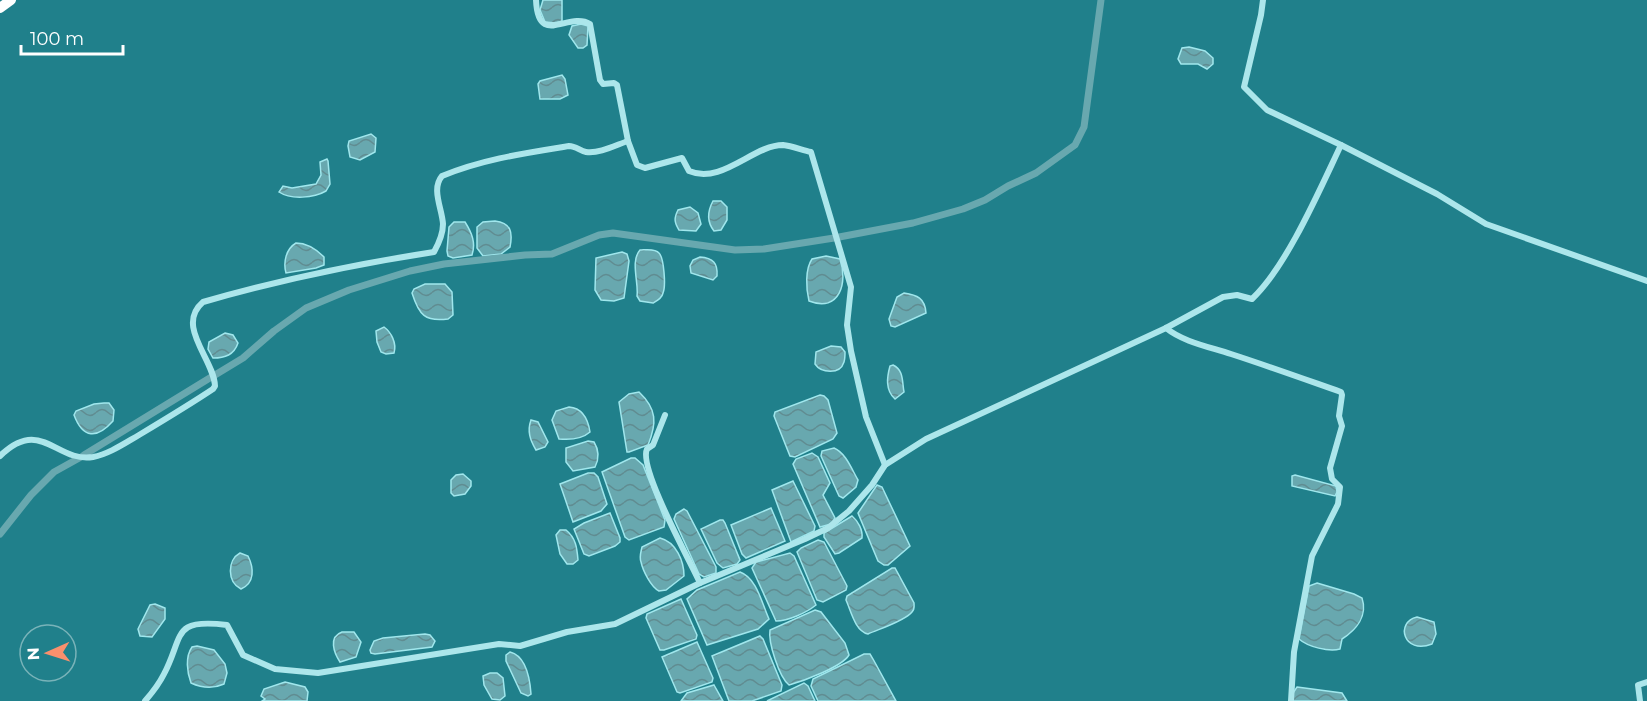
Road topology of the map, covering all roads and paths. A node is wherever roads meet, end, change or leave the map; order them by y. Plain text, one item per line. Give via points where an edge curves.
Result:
1 (11, 0) edge
2 (536, 0) edge
3 (1263, 0) edge
4 (0, 8) edge
5 (628, 141) junction
6 (1341, 145) junction
7 (1647, 281) edge
8 (1166, 328) junction
9 (665, 415) dead end
10 (0, 456) edge
11 (885, 465) junction
12 (700, 583) junction
13 (1647, 682) edge
14 (145, 701) edge
15 (1291, 701) edge
16 (1640, 701) edge

1 - 4 highway
2 - 5 street via 538,16 547,25 582,21 590,24 600,80 617,85
3 - 6 street via 1244,87 1267,110
5 - 10 street via 592,153 569,146 516,154 465,166 442,176 437,187 443,225 434,252 329,270 203,302 193,318 195,335 213,374 213,389 95,457 74,454 40,440 25,440
5 - 11 street via 637,165 645,168 682,158 689,171 703,174 732,167 782,145 811,153 851,287 847,325 851,351 866,417
6 - 7 street via 1486,224
6 - 8 street via 1279,264 1259,292 1252,299 1223,297
8 - 11 street via 926,439
8 - 15 street via 1341,392 1342,426 1330,468 1332,479 1340,487 1338,504 1312,556 1294,652
9 - 12 street via 645,456 658,495
11 - 12 street via 857,503 828,528
12 - 14 street via 615,624 567,632 520,646 499,644 318,673 275,669 243,655 227,625 193,624 180,632 165,673
13 - 16 street via 1638,685

